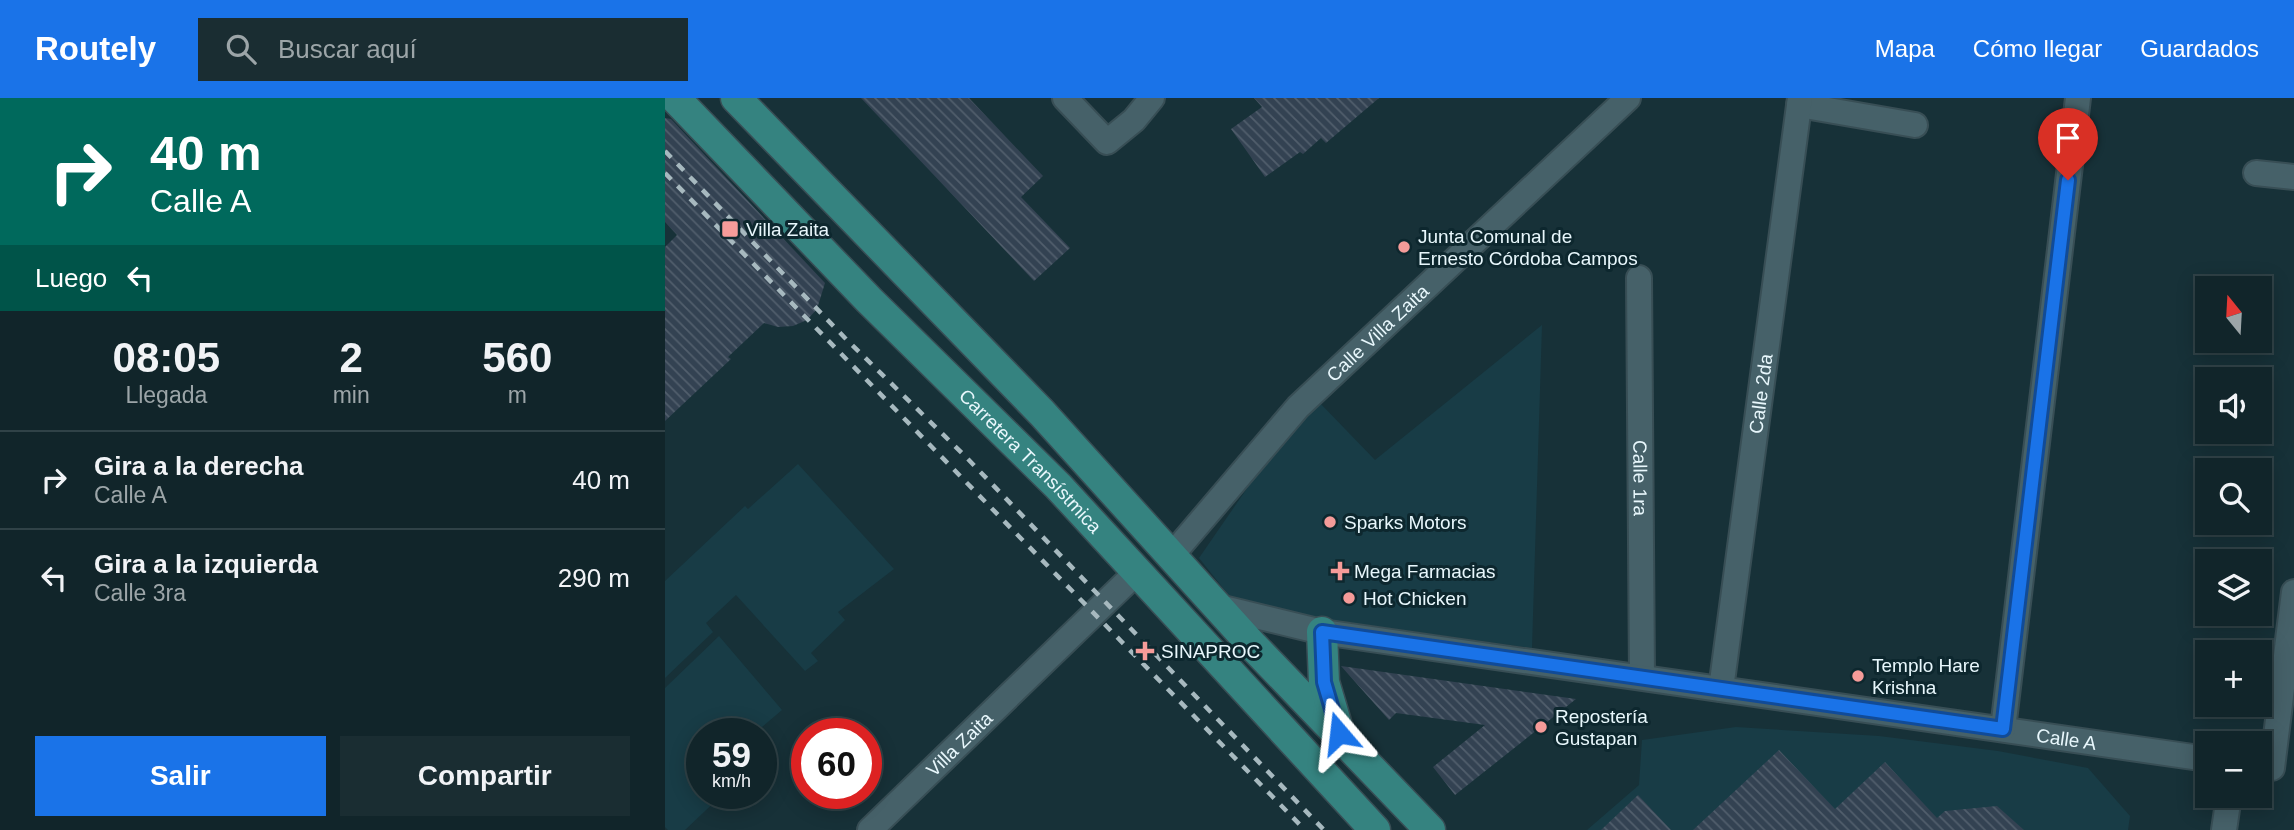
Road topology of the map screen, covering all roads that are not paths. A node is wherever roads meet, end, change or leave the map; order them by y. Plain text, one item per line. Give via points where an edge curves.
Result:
1 (675, 98) edge
2 (736, 98) edge
3 (1065, 98) edge
4 (1152, 98) edge
5 (1628, 98) edge
6 (2078, 98) edge
7 (1799, 101) edge
8 (1915, 125) dead end
9 (2256, 173) dead end
10 (2294, 177) edge
11 (1639, 278) dead end
12 (1172, 555) junction
13 (1138, 571) junction
14 (2294, 592) edge
15 (1219, 607) junction
16 (1322, 632) junction
17 (1642, 677) junction
18 (1721, 689) junction
19 (2003, 729) junction
20 (1339, 733) junction
21 (2195, 757) edge
22 (2275, 768) edge
23 (2227, 808) edge
24 (870, 830) edge
25 (1375, 830) edge
26 (1430, 830) edge
27 (2224, 830) edge

1 - 13 main road, Carretera Transístmica
2 - 12 main road, Carretera Transístmica via 1042,413
3 - 4 street via 1107,142
5 - 12 street, Calle Villa Zaita via 1298,407
6 - 19 street
7 - 8 street
7 - 18 street, Calle 2da
9 - 10 street
11 - 17 street, Calle 1ra
12 - 15 main road, Carretera Transístmica
13 - 24 street, Villa Zaita
13 - 25 main road, Carretera Transístmica
14 - 22 street
15 - 16 street, Calle A
15 - 20 main road, Carretera Transístmica
16 - 17 street, Calle A
16 - 20 main road via 1324,682
17 - 18 street, Calle A
18 - 19 street, Calle A
19 - 21 street, Calle A
20 - 26 main road, Carretera Transístmica
23 - 27 street

